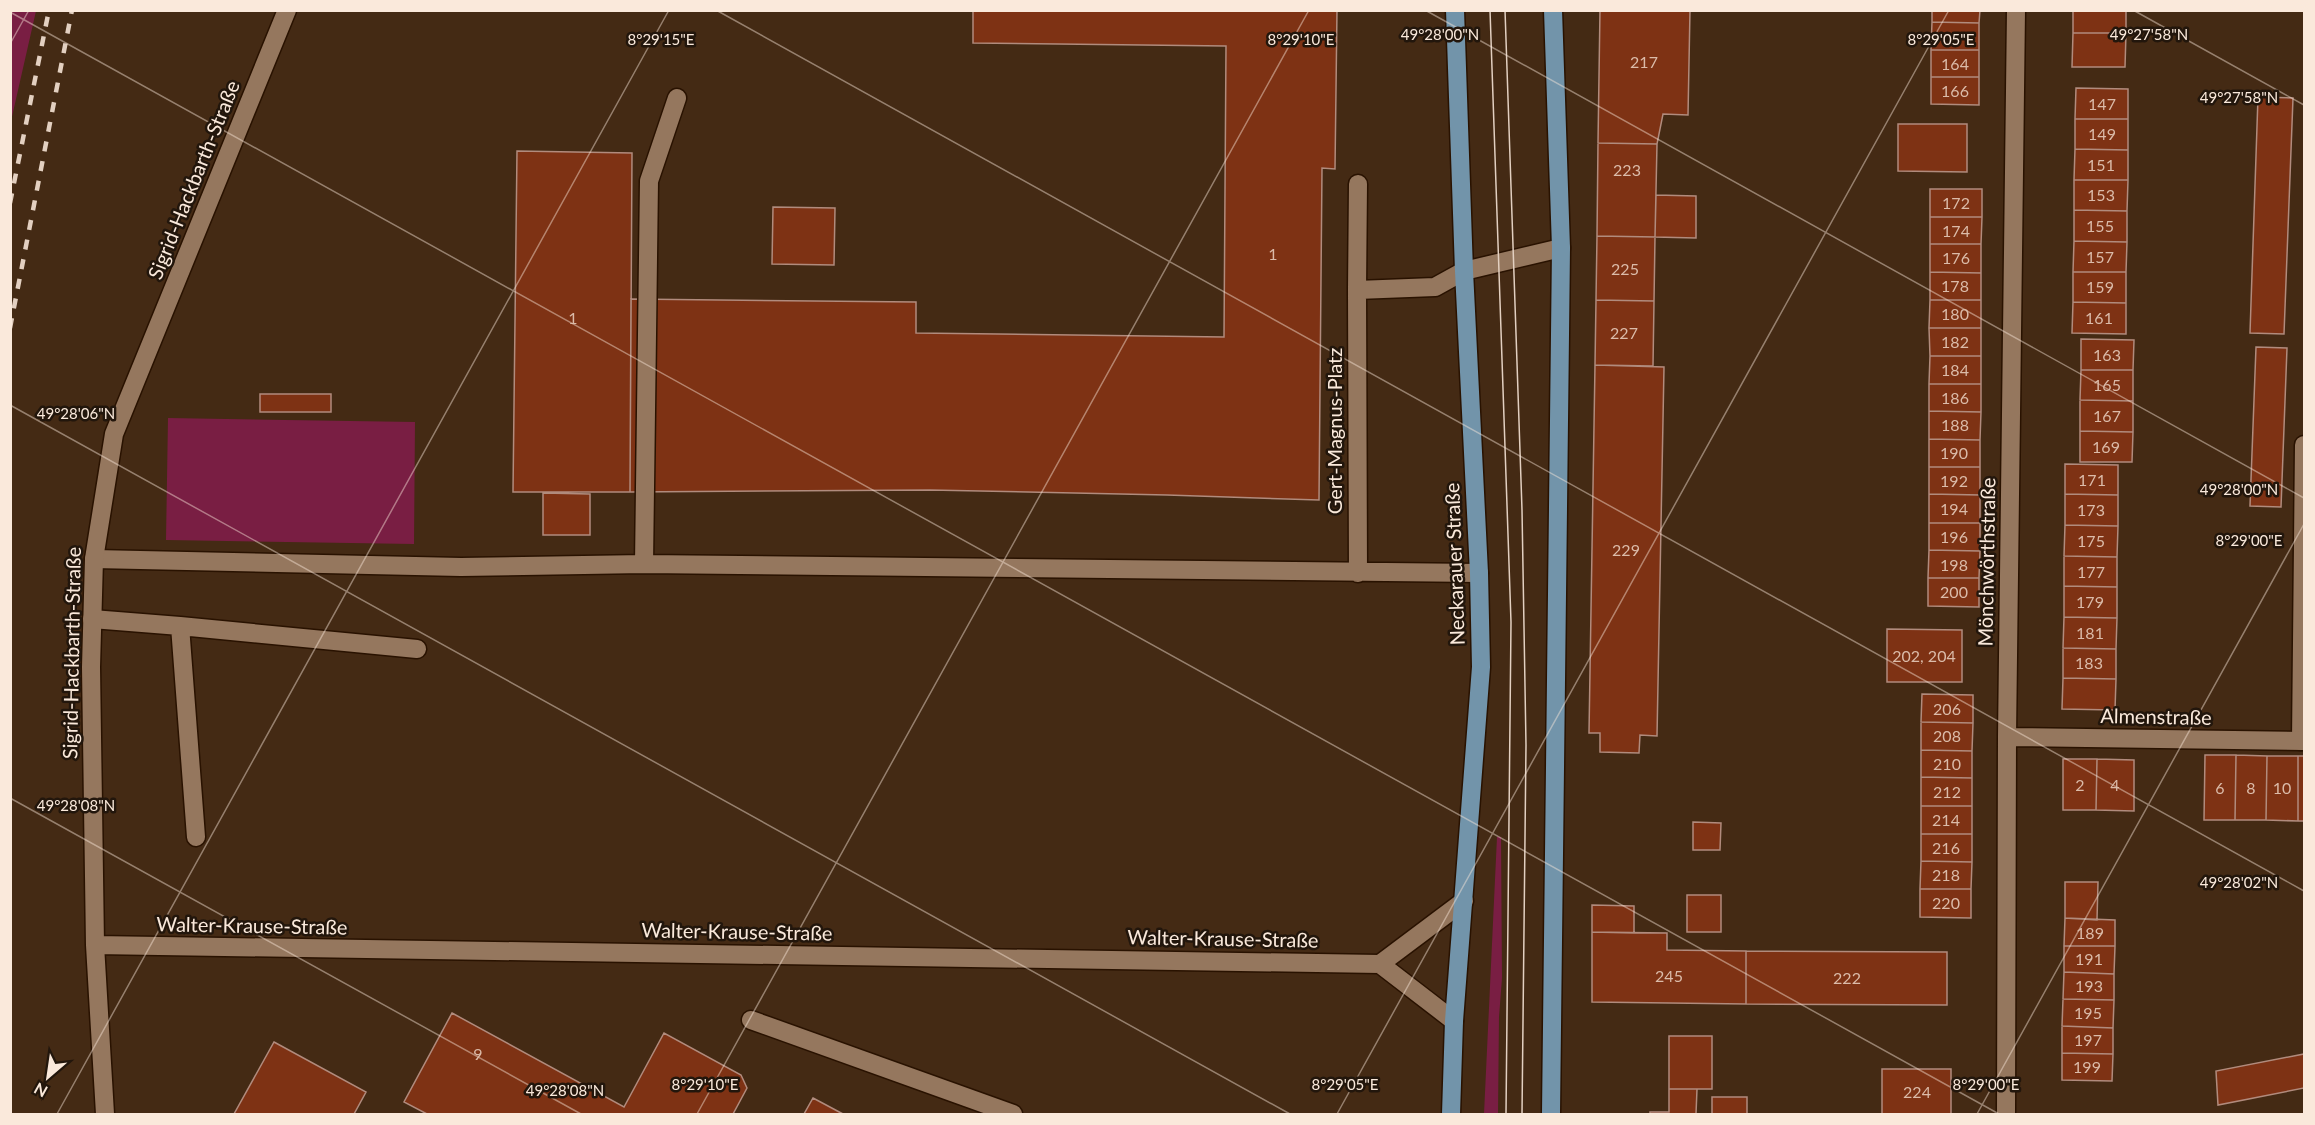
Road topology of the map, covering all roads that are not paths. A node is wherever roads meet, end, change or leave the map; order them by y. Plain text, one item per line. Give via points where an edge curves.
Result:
1 (287, 10) edge
2 (1455, 10) edge
3 (1553, 10) edge
4 (2016, 10) edge
5 (677, 98) dead end
6 (1358, 184) dead end
7 (1561, 248) junction
8 (1464, 271) junction
9 (1357, 290) junction
10 (2304, 445) edge
11 (94, 559) junction
12 (644, 564) junction
13 (1358, 573) junction
14 (1479, 573) junction
15 (92, 619) junction
16 (180, 626) junction
17 (417, 649) dead end
18 (2007, 737) junction
19 (2303, 741) edge
20 (196, 837) dead end
21 (1464, 901) junction
22 (95, 945) junction
23 (1380, 964) junction
24 (751, 1020) dead end
25 (1454, 1021) junction
26 (105, 1114) edge
27 (1013, 1114) edge
28 (1451, 1114) edge
29 (1551, 1114) edge
30 (2006, 1114) edge

1 - 11 street, Sigrid-Hackbarth-Straße via 114,434
2 - 8 main road, Neckarauer Straße
3 - 7 main road
4 - 18 street, Mönchwörthstraße
5 - 12 street via 649,180
6 - 9 street, Gert-Magnus-Platz
7 - 8 street
7 - 29 main road
8 - 9 street via 1435,287
8 - 14 main road, Neckarauer Straße
9 - 13 street, Gert-Magnus-Platz
10 - 19 street
11 - 12 street via 461,567
11 - 15 street, Sigrid-Hackbarth-Straße
12 - 13 street
13 - 14 street
14 - 21 main road, Neckarauer Straße via 1481,667
15 - 16 street
15 - 22 street, Sigrid-Hackbarth-Straße
16 - 17 street
16 - 20 street
18 - 19 street, Almenstraße
18 - 30 street, Mönchwörthstraße
21 - 23 street
21 - 25 main road, Neckarauer Straße
22 - 23 street, Walter-Krause-Straße
22 - 26 street, Sigrid-Hackbarth-Straße
23 - 25 street
24 - 27 street
25 - 28 main road, Neckarauer Straße

